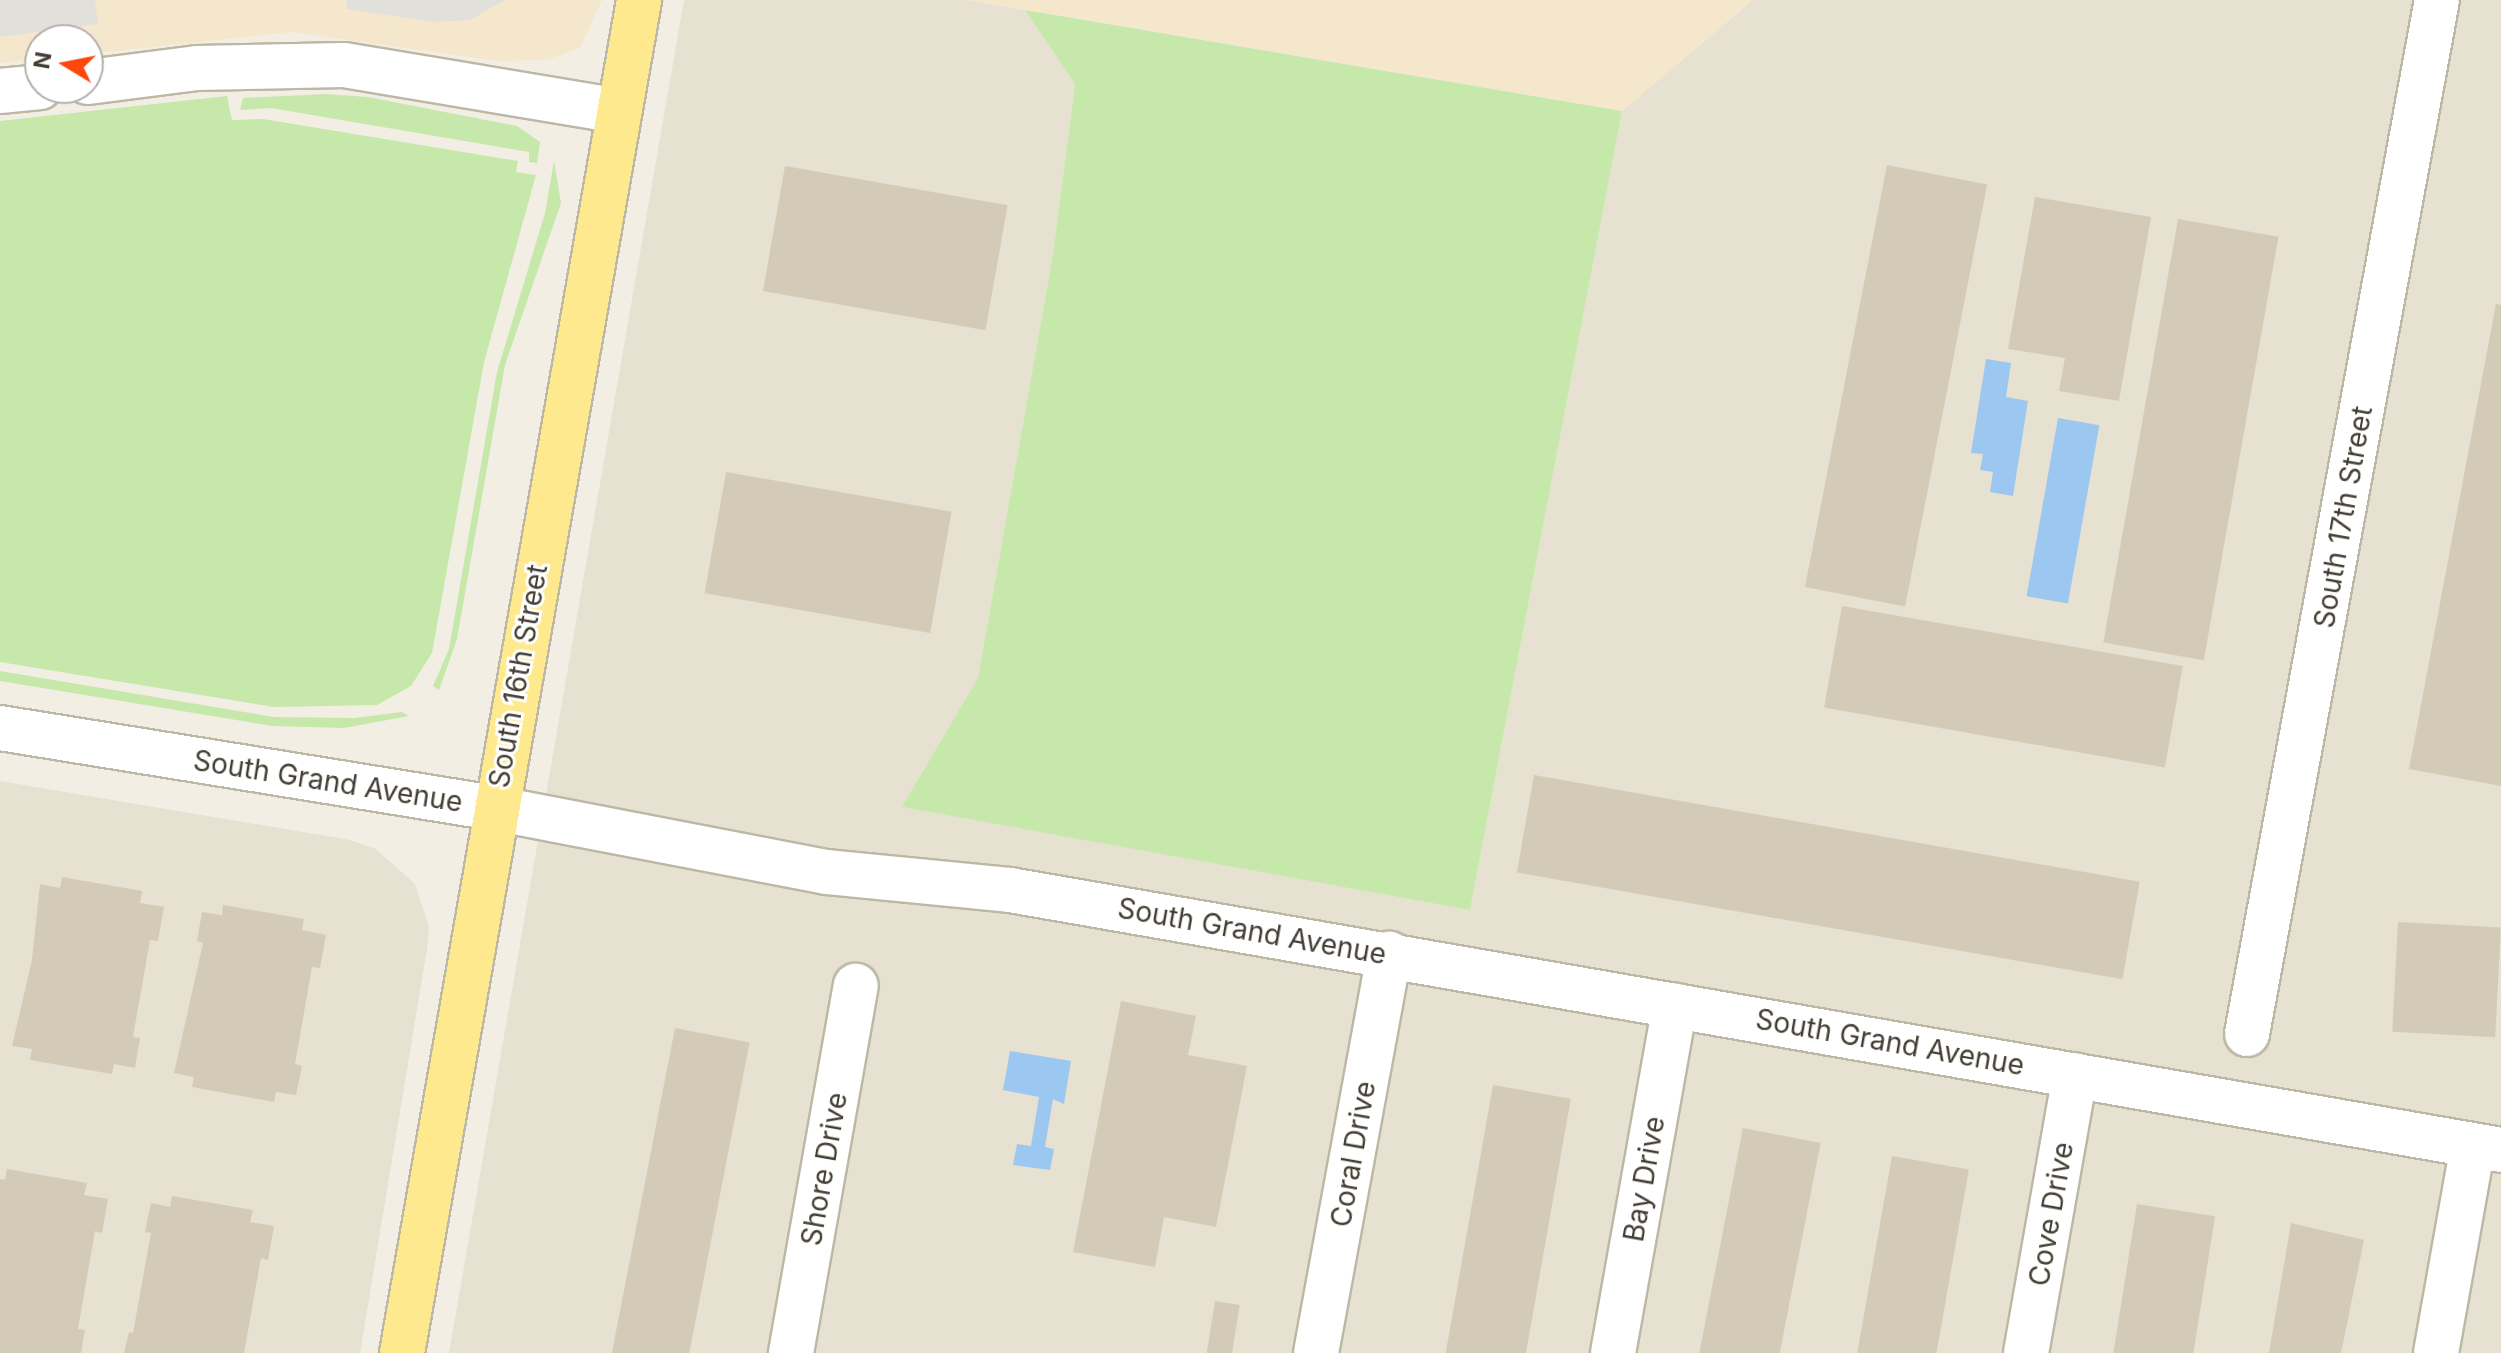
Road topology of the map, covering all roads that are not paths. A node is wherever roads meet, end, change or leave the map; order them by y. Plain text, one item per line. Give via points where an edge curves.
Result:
1 (639, 0) edge
2 (2437, 0) edge
3 (104, 80) edge
4 (24, 89) edge
5 (0, 91) edge
6 (619, 111) junction
7 (0, 728) edge
8 (494, 808) junction
9 (1389, 954) junction
10 (856, 986) dead end
11 (1675, 1005) junction
12 (2247, 1034) dead end
13 (2075, 1075) junction
14 (2487, 1148) edge
15 (402, 1353) edge
16 (791, 1353) edge
17 (1316, 1353) edge
18 (1613, 1353) edge
19 (2026, 1353) edge
20 (2436, 1353) edge

1 - 6 main road, South 16th Street
2 - 12 street, South 17th Street
3 - 6 street via 197,68 321,64
4 - 5 street
6 - 8 main road, South 16th Street
7 - 8 street, South Grand Avenue
8 - 9 street, South Grand Avenue via 827,872 1010,890
8 - 15 main road, South 16th Street
9 - 11 street, South Grand Avenue
9 - 17 street, Coral Drive
10 - 16 street, Shore Drive
11 - 13 street, South Grand Avenue
11 - 18 street, Bay Drive
13 - 14 street, South Grand Avenue
13 - 19 street, Cove Drive
14 - 20 street

